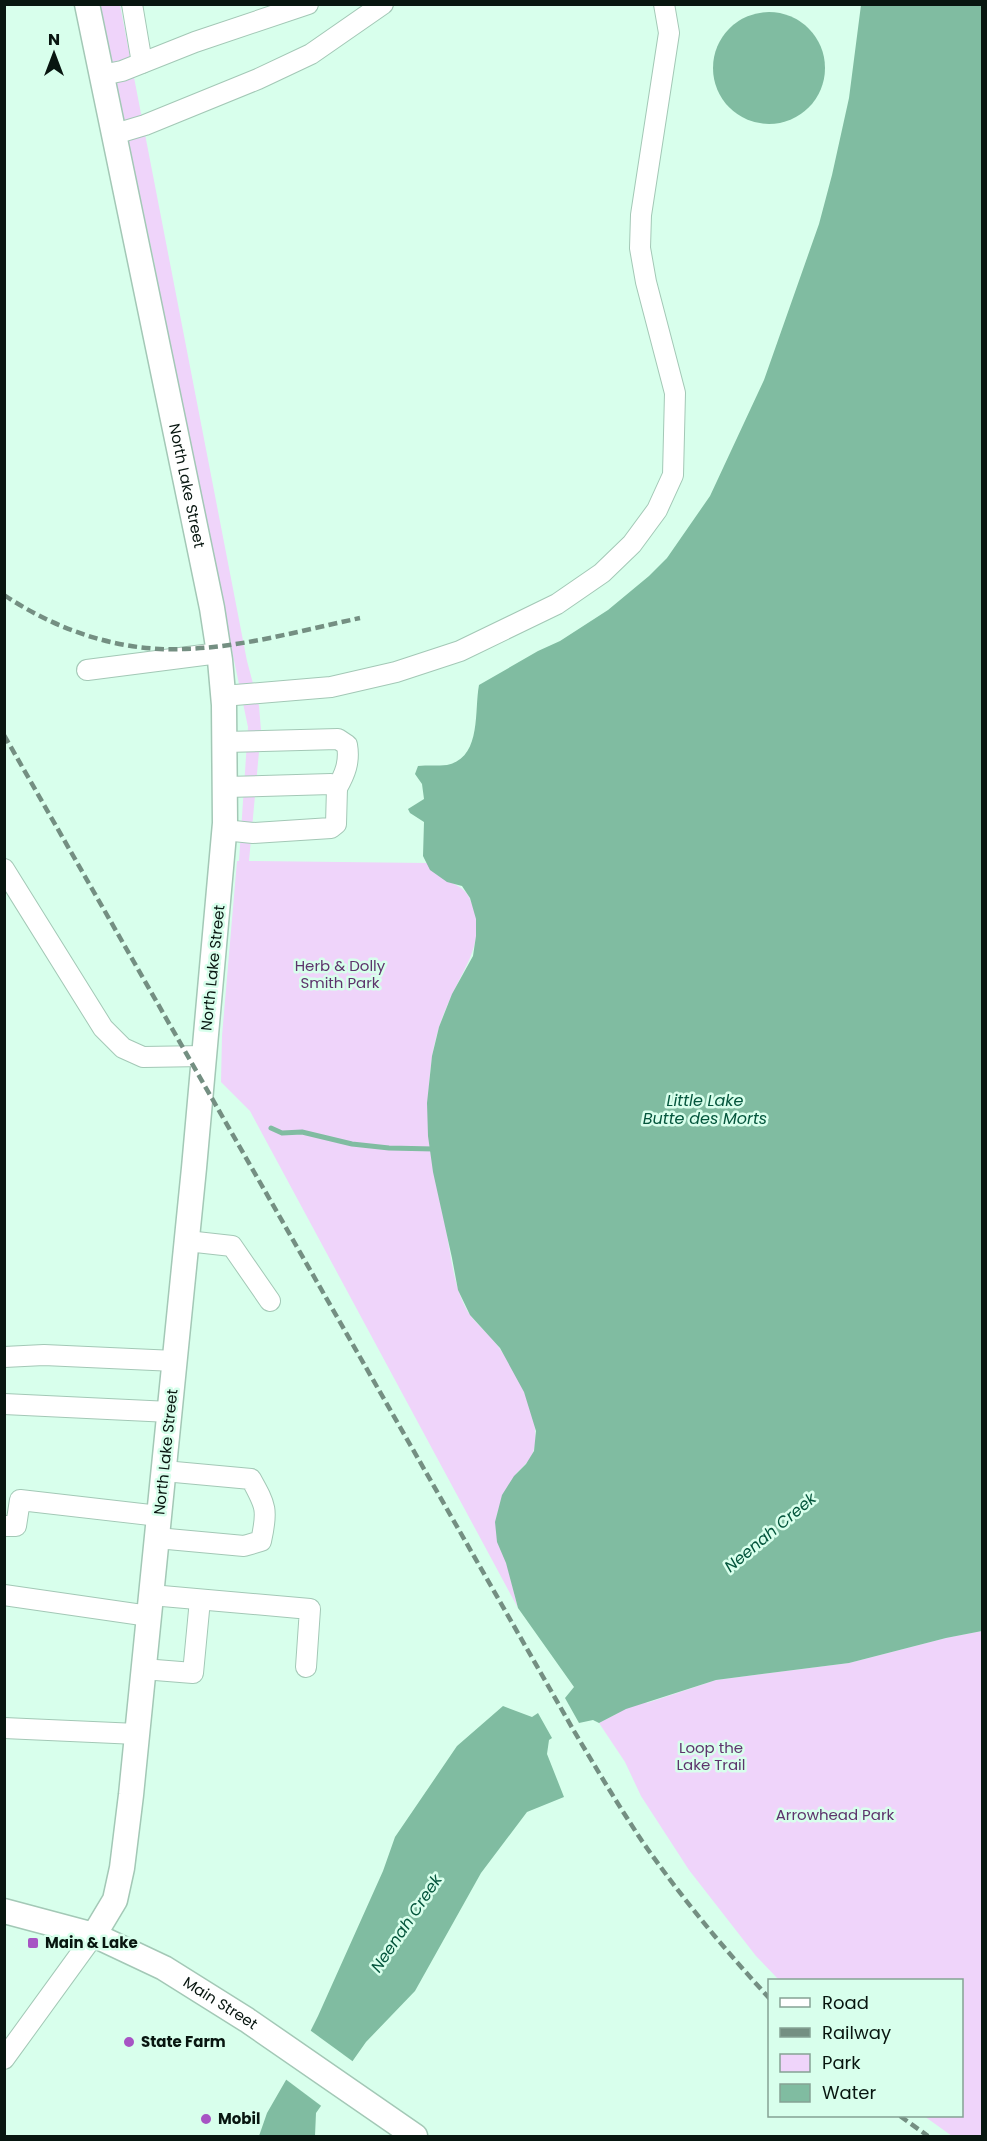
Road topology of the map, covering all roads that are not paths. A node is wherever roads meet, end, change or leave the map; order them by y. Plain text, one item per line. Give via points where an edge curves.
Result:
1 (87, 4) edge
2 (132, 4) edge
3 (308, 4) edge
4 (383, 4) edge
5 (664, 4) edge
6 (142, 63) junction
7 (102, 75) junction
8 (115, 134) junction
9 (219, 653) junction
10 (87, 670) dead end
11 (223, 696) junction
12 (225, 742) junction
13 (226, 787) junction
14 (337, 788) junction
15 (225, 830) junction
16 (4, 868) edge
17 (204, 1056) junction
18 (187, 1240) junction
19 (270, 1301) dead end
20 (4, 1357) edge
21 (175, 1361) junction
22 (4, 1404) edge
23 (170, 1412) junction
24 (164, 1471) junction
25 (4, 1526) edge
26 (158, 1527) junction
27 (4, 1595) edge
28 (200, 1600) junction
29 (150, 1606) junction
30 (306, 1667) dead end
31 (143, 1669) junction
32 (4, 1728) edge
33 (137, 1734) junction
34 (4, 1911) edge
35 (94, 1935) junction
36 (4, 2059) edge
37 (415, 2136) edge

1 - 7 main road, North Lake Street
2 - 6 street
3 - 6 street
4 - 8 street via 311,54 258,79
5 - 11 street via 669,33 641,214 640,248 675,393 673,476 657,510 632,544 602,573 557,604 460,651 396,672 331,687
6 - 7 street
7 - 8 main road, North Lake Street
8 - 9 main road, North Lake Street
9 - 10 street
9 - 11 main road, North Lake Street
11 - 12 main road, North Lake Street
12 - 13 main road, North Lake Street
12 - 14 street via 338,740 347,745 349,756
13 - 14 street via 331,784
13 - 15 main road, North Lake Street
14 - 15 street via 336,824 331,828 253,833
15 - 17 main road, North Lake Street
16 - 17 street via 103,1028 123,1048 143,1057
17 - 18 main road, North Lake Street
18 - 19 street via 232,1246
18 - 21 main road, North Lake Street
20 - 21 street
21 - 23 main road, North Lake Street
22 - 23 street
23 - 24 main road, North Lake Street
24 - 26 main road, North Lake Street
24 - 26 street via 251,1479 265,1505 264,1526 261,1541 244,1546
25 - 26 street via 16,1526 20,1500
26 - 29 main road, North Lake Street
27 - 29 street
28 - 29 street
28 - 30 street via 310,1609
28 - 31 street via 193,1673
29 - 31 main road, North Lake Street
31 - 33 main road, North Lake Street
32 - 33 street
33 - 35 main road, North Lake Street via 118,1888 113,1908
34 - 35 main road, Main Street
35 - 36 street
35 - 37 main road, Main Street via 173,1973

